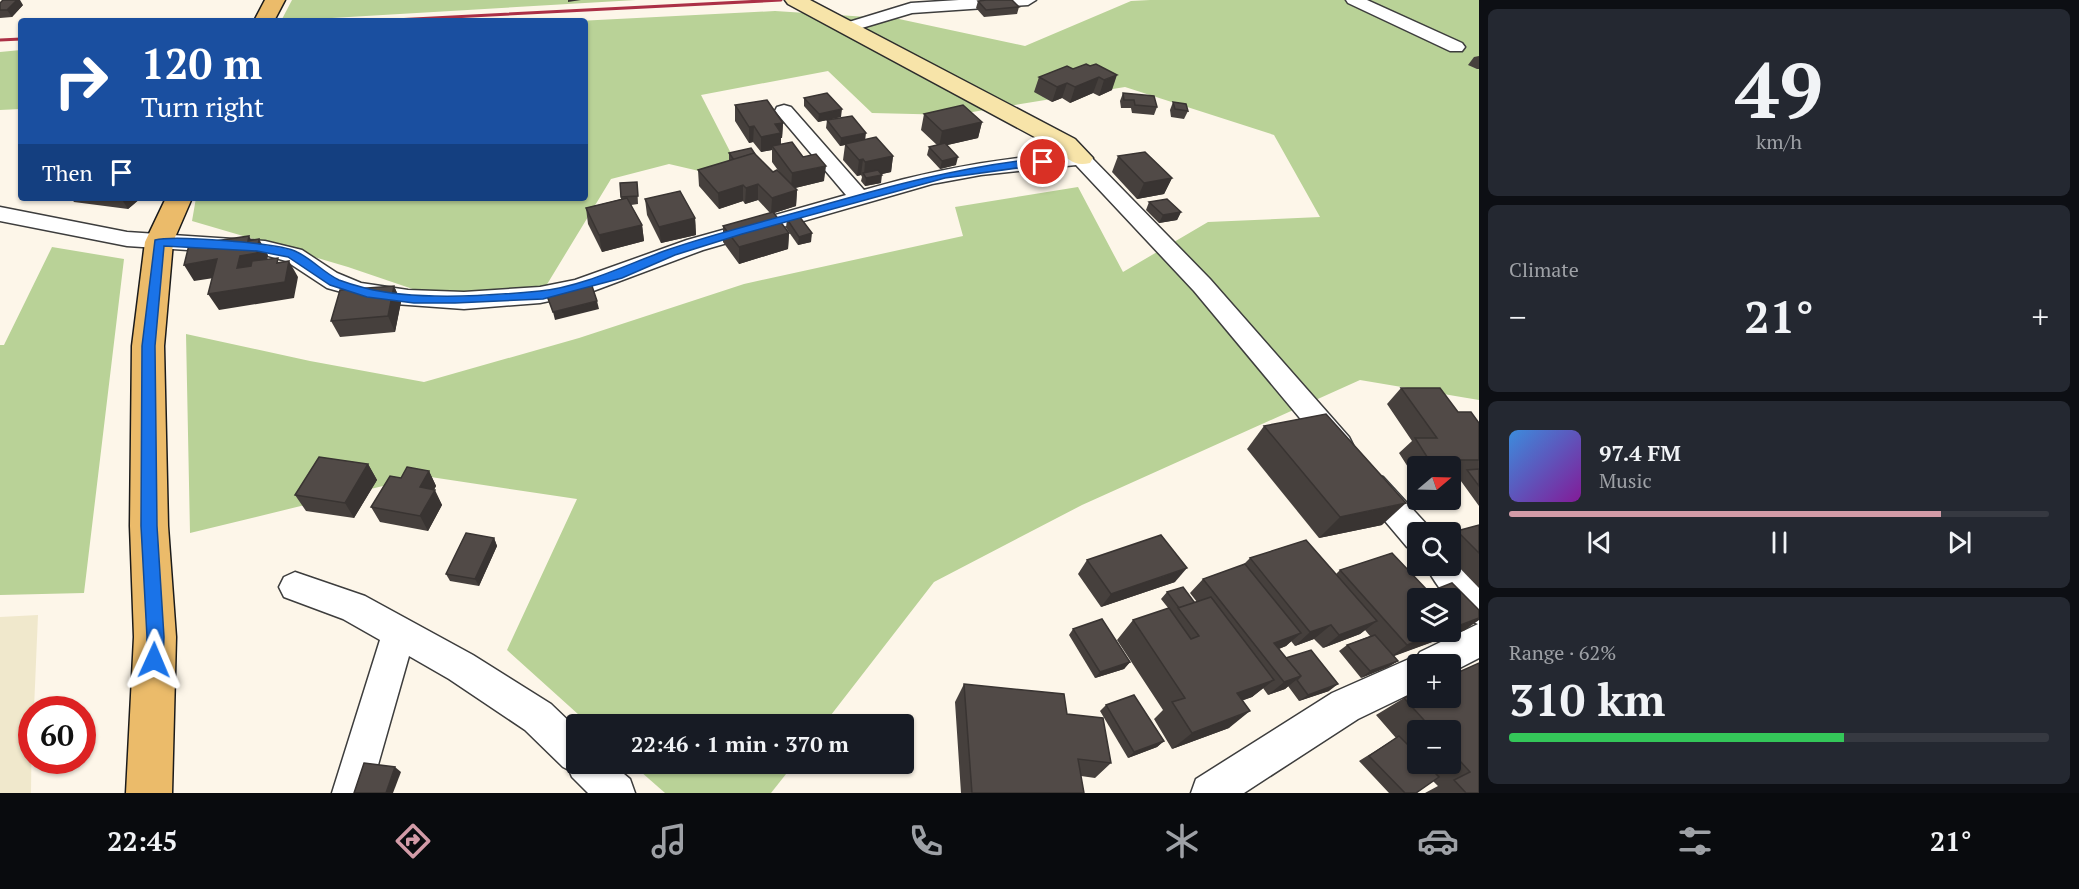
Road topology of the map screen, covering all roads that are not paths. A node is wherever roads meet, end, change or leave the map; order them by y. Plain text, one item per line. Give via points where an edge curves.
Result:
1 (795, 0) edge
2 (1028, 0) edge
3 (1354, 0) edge
4 (845, 28) junction
5 (1456, 47) dead end
6 (784, 111) dead end
7 (1082, 158) junction
8 (860, 198) junction
9 (177, 201) edge
10 (0, 214) edge
11 (159, 242) junction
12 (1407, 524) edge
13 (1451, 576) edge
14 (295, 587) dead end
15 (1479, 609) edge
16 (399, 632) junction
17 (1407, 677) edge
18 (566, 744) edge
19 (596, 774) edge
20 (149, 793) edge
21 (351, 793) edge
22 (616, 793) edge
23 (1210, 793) edge

1 - 4 street
2 - 4 street via 911,8
3 - 5 street
4 - 7 street via 1066,144
6 - 8 street
7 - 8 street via 945,175
7 - 12 street via 1202,285
8 - 11 street via 671,253 617,275 543,295 498,298 414,298 367,292 334,282 291,254 257,247
9 - 11 main road
10 - 11 street via 104,236
11 - 20 main road via 148,346 149,526 155,637
13 - 15 street
14 - 16 street via 353,607
16 - 18 street via 538,717
16 - 21 street
17 - 23 street via 1346,706
19 - 22 street

